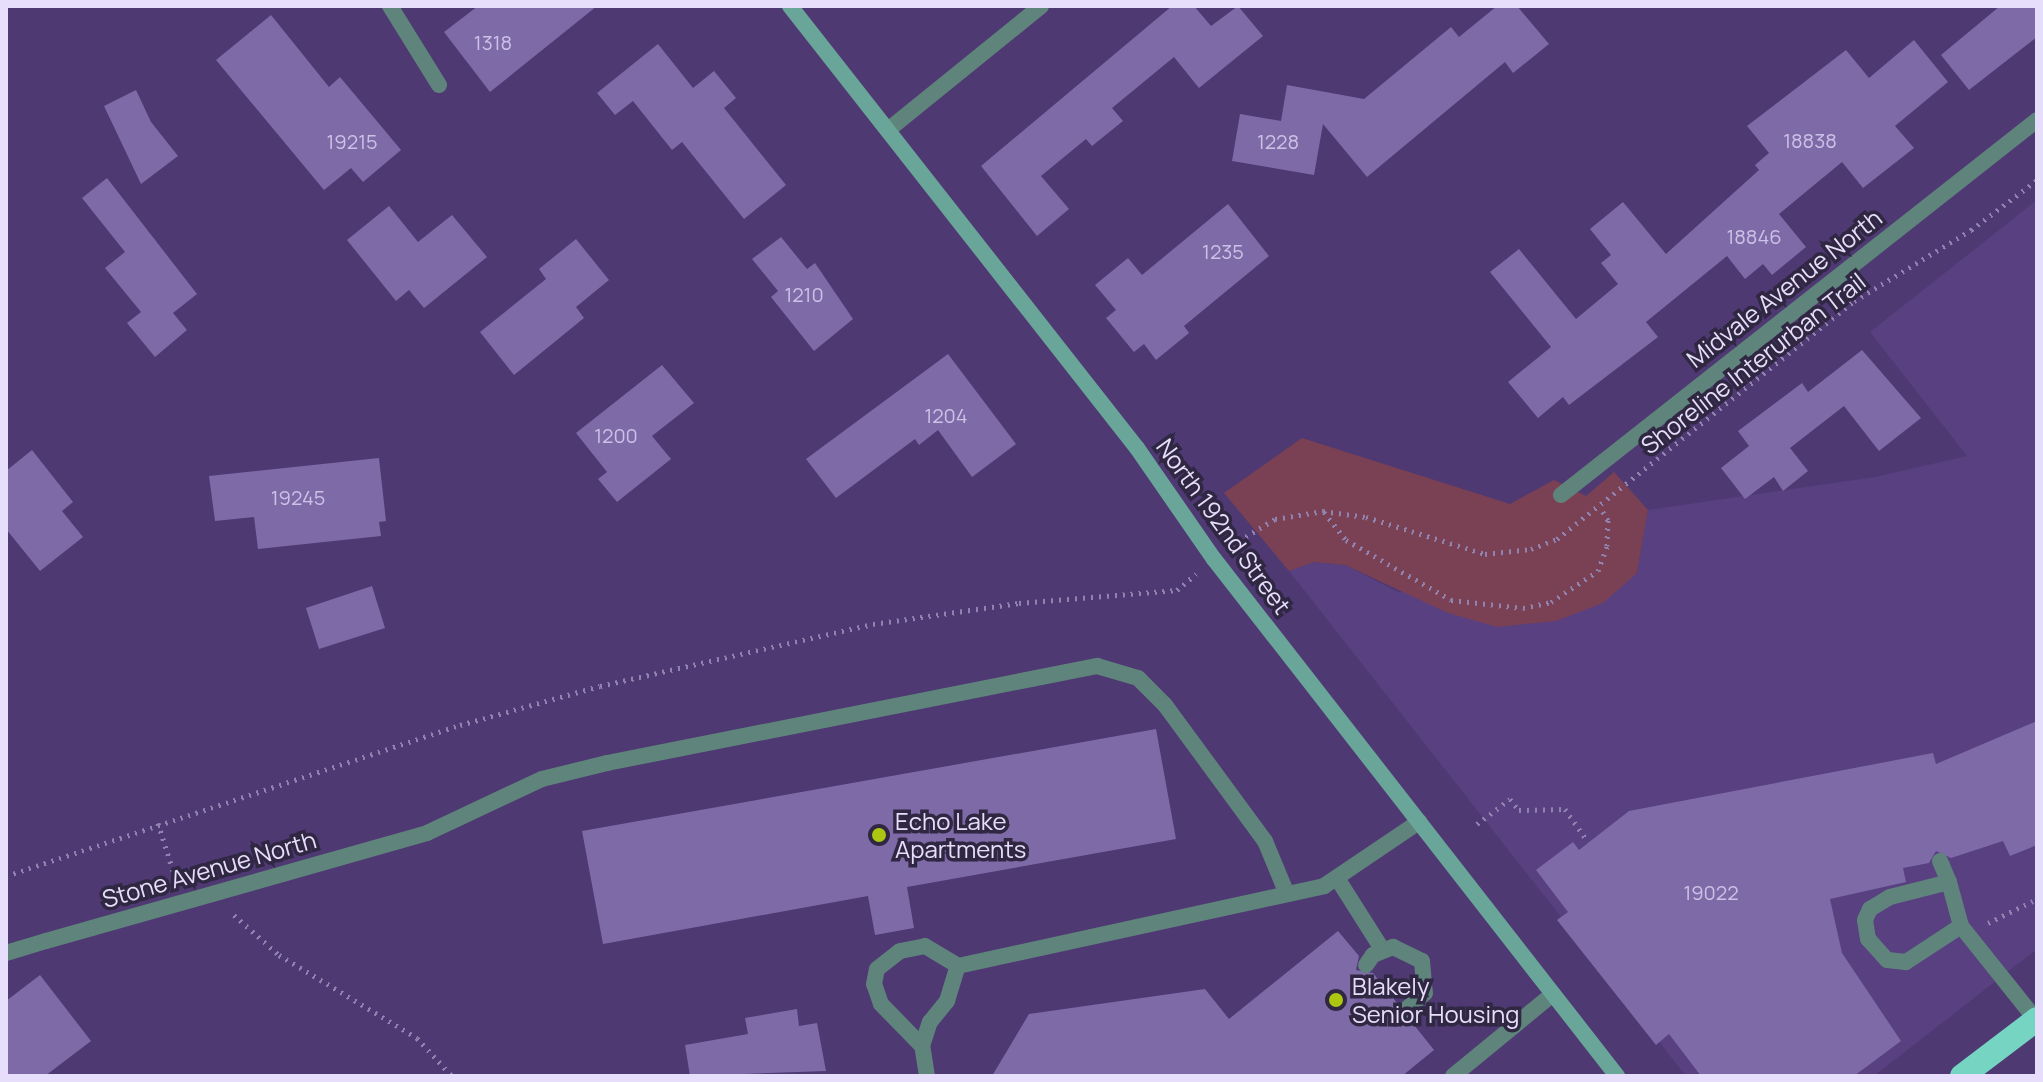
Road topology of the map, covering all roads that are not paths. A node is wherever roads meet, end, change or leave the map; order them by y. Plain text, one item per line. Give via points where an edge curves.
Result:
1 (390, 6) edge
2 (790, 6) edge
3 (1041, 6) edge
4 (439, 85) dead end
5 (2037, 120) edge
6 (888, 130) junction
7 (1561, 495) dead end
8 (1419, 822) junction
9 (1940, 861) dead end
10 (1337, 878) junction
11 (1949, 882) junction
12 (1287, 894) junction
13 (1961, 926) junction
14 (1382, 949) junction
15 (6, 953) edge
16 (1366, 965) dead end
17 (958, 966) junction
18 (1553, 994) junction
19 (1404, 1011) dead end
20 (2036, 1020) edge
21 (922, 1046) junction
22 (927, 1076) edge
23 (1453, 1076) edge
24 (1617, 1076) edge
25 (1962, 1076) edge

1 - 4 street
2 - 6 street, North 192nd Street
3 - 6 street
5 - 7 street, Midvale Avenue North
6 - 8 street, North 192nd Street
8 - 10 street
8 - 18 street, North 192nd Street
9 - 11 street
10 - 12 street
10 - 14 street
11 - 13 street
11 - 13 street via 1890,897 1870,909 1865,920 1868,939 1887,960 1906,962
12 - 15 street, Stone Avenue North via 1265,841 1165,705 1138,678 1097,666 542,779 427,833
12 - 17 street
13 - 20 street
14 - 16 street
14 - 19 street via 1414,952 1427,971 1425,993
17 - 21 street via 947,1001 930,1022
17 - 21 street via 925,946 900,951 877,969 874,984 881,1004
18 - 23 street
18 - 24 street, North 192nd Street
20 - 25 highway
21 - 22 street

